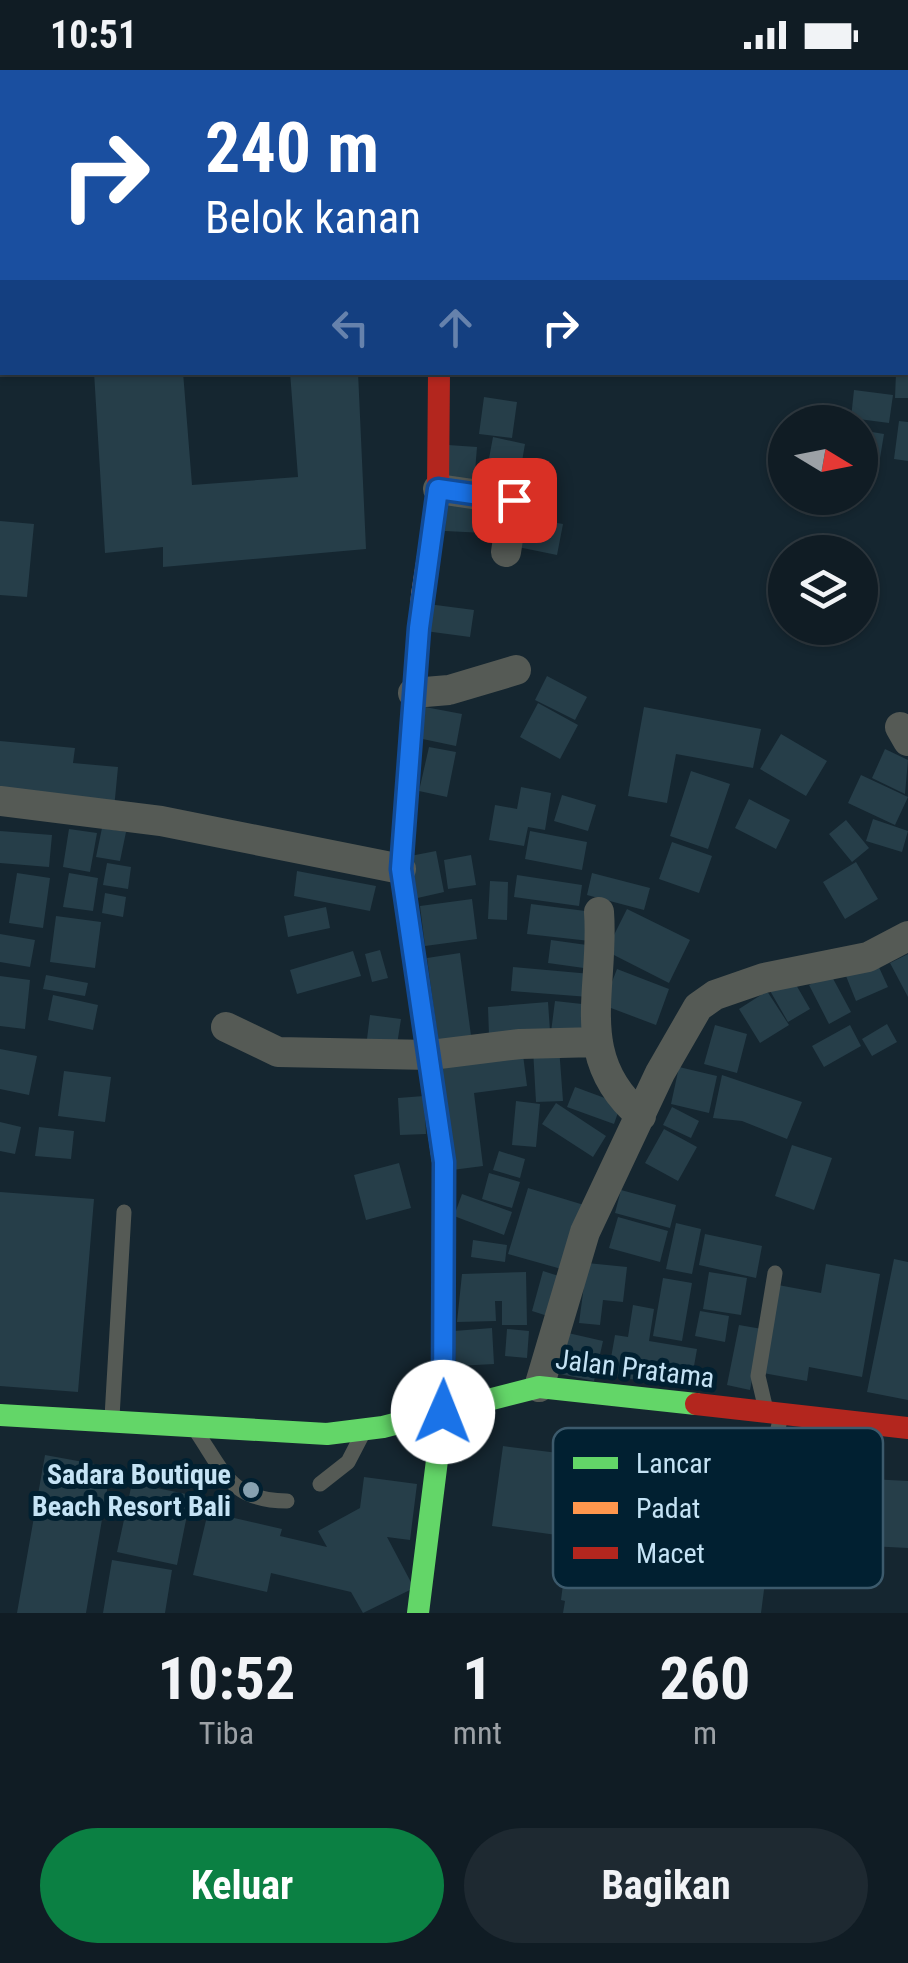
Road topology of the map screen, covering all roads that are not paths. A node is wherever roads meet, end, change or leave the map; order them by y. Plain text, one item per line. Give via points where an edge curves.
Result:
1 (439, 375) edge
2 (438, 489) junction
3 (506, 552) dead end
4 (516, 670) dead end
5 (413, 693) junction
6 (0, 801) edge
7 (401, 869) junction
8 (599, 912) dead end
9 (908, 936) edge
10 (226, 1026) dead end
11 (598, 1042) junction
12 (430, 1054) junction
13 (641, 1116) junction
14 (124, 1212) dead end
15 (775, 1273) dead end
16 (539, 1387) junction
17 (443, 1412) junction
18 (773, 1415) junction
19 (0, 1416) edge
20 (112, 1421) junction
21 (192, 1425) junction
22 (771, 1428) edge
23 (908, 1428) edge
24 (364, 1429) junction
25 (320, 1484) dead end
26 (288, 1501) dead end
27 (418, 1613) edge

1 - 2 street
2 - 3 street via 514,500
2 - 5 street
4 - 5 street
5 - 7 street
6 - 7 street via 160,821
7 - 12 street
8 - 11 street via 593,1012
9 - 13 street via 868,957 764,978 706,998
10 - 12 street via 274,1051
11 - 12 street
11 - 13 street via 620,1097
12 - 17 street via 444,1162
13 - 16 street via 585,1232
14 - 20 lane
15 - 18 lane via 758,1376
16 - 17 street, Jalan Pratama
16 - 18 street, Jalan Pratama
17 - 24 street, Jalan Pratama
17 - 27 street
18 - 22 lane
18 - 23 street, Jalan Pratama
19 - 20 street, Jalan Pratama
20 - 21 street, Jalan Pratama
21 - 24 street, Jalan Pratama via 327,1434
21 - 26 lane via 232,1486
24 - 25 lane via 348,1462

